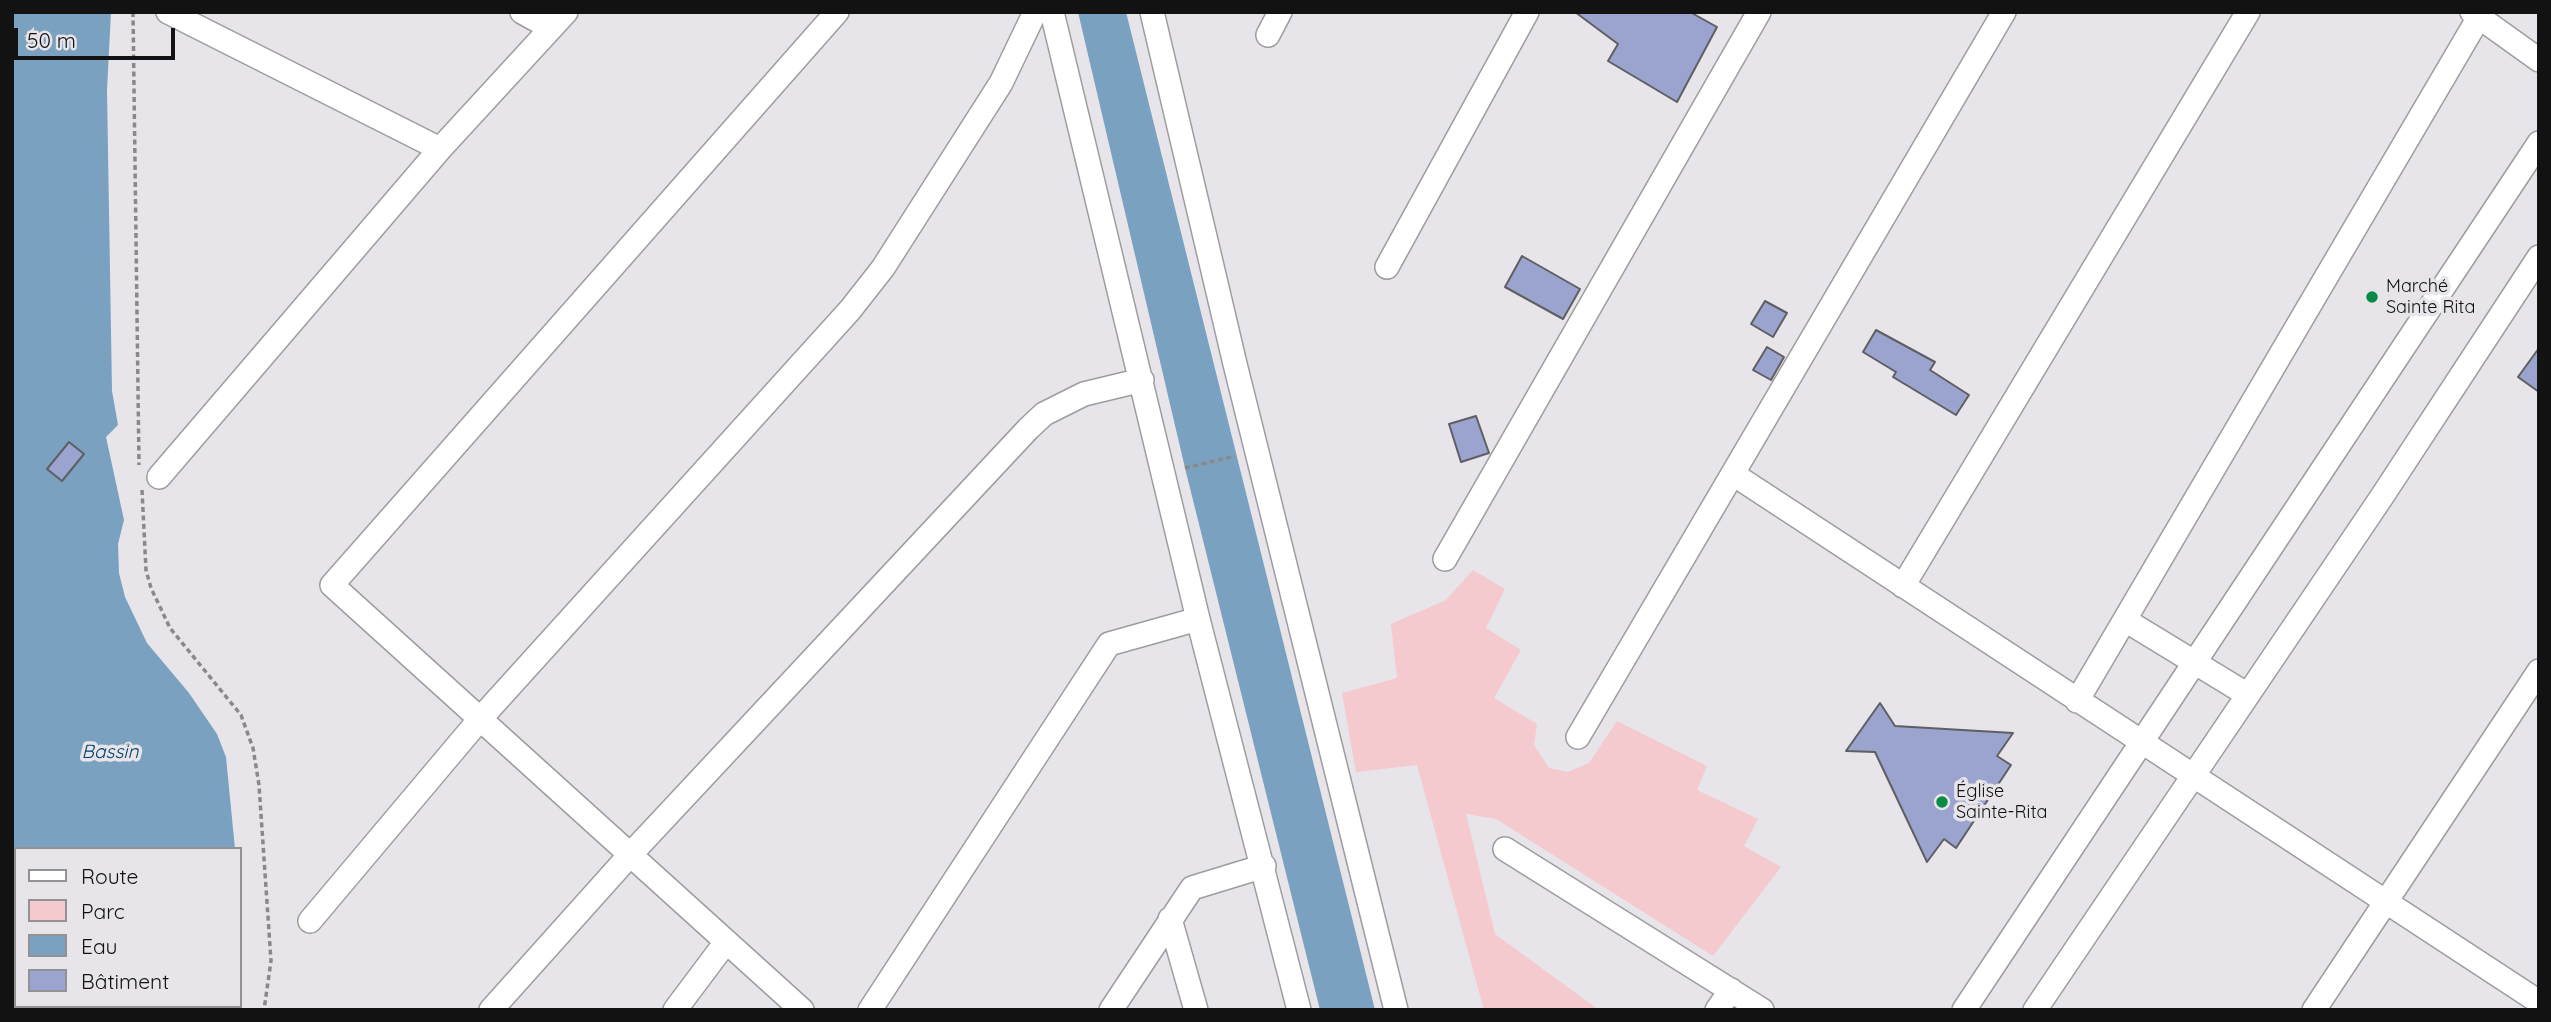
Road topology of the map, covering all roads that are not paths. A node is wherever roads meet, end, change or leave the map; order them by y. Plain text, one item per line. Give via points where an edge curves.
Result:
1 (168, 12) edge
2 (522, 12) edge
3 (1035, 12) edge
4 (1052, 12) edge
5 (1152, 12) edge
6 (1280, 12) edge
7 (1527, 12) edge
8 (1759, 12) edge
9 (2004, 12) edge
10 (2248, 12) edge
11 (2478, 14) edge
12 (825, 16) edge
13 (559, 20) edge
14 (1268, 35) dead end
15 (2539, 60) edge
16 (2539, 144) edge
17 (440, 149) junction
18 (2539, 257) edge
19 (1387, 267) dead end
20 (1142, 380) junction
21 (146, 474) road end
22 (1732, 474) junction
23 (1445, 559) dead end
24 (1903, 586) junction
25 (1198, 619) junction
26 (2125, 620) junction
27 (2194, 661) junction
28 (2539, 671) edge
29 (2248, 695) junction
30 (2077, 701) junction
31 (480, 719) junction
32 (1578, 737) dead end
33 (2145, 741) junction
34 (2194, 776) junction
35 (1505, 849) dead end
36 (629, 856) junction
37 (1264, 866) junction
38 (2386, 902) junction
39 (1170, 919) junction
40 (310, 921) dead end
41 (726, 942) junction
42 (1731, 990) junction
43 (2539, 1002) edge
44 (491, 1010) edge
45 (676, 1010) edge
46 (802, 1010) edge
47 (870, 1010) edge
48 (1111, 1010) edge
49 (1196, 1010) edge
50 (1299, 1010) edge
51 (1396, 1010) edge
52 (1717, 1010) edge
53 (1762, 1010) edge
54 (1964, 1010) edge
55 (2035, 1010) edge
56 (2314, 1010) edge

1 - 17 street
2 - 13 street
3 - 31 street via 1001,83 883,268
4 - 20 street
5 - 51 street
6 - 14 street
7 - 19 street
8 - 23 street
9 - 22 street
10 - 24 street
11 - 15 street
11 - 26 street
12 - 31 street via 332,585
13 - 17 street
16 - 27 street
17 - 21 street
18 - 29 street
20 - 25 street
20 - 36 street via 1084,394 1044,414
22 - 24 street
22 - 32 street
24 - 30 street
25 - 37 street
25 - 47 street via 1109,644
26 - 27 street
26 - 30 street
27 - 29 street
27 - 33 street
28 - 38 street
29 - 34 street
30 - 33 street
31 - 36 street
31 - 40 street
33 - 34 street
33 - 54 street
34 - 38 street
34 - 55 street
35 - 42 street
36 - 41 street
36 - 44 street
37 - 39 street via 1192,888
37 - 50 street
38 - 43 street
38 - 56 street
39 - 48 street
39 - 49 street
41 - 45 street
41 - 46 street
42 - 52 street
42 - 53 street

